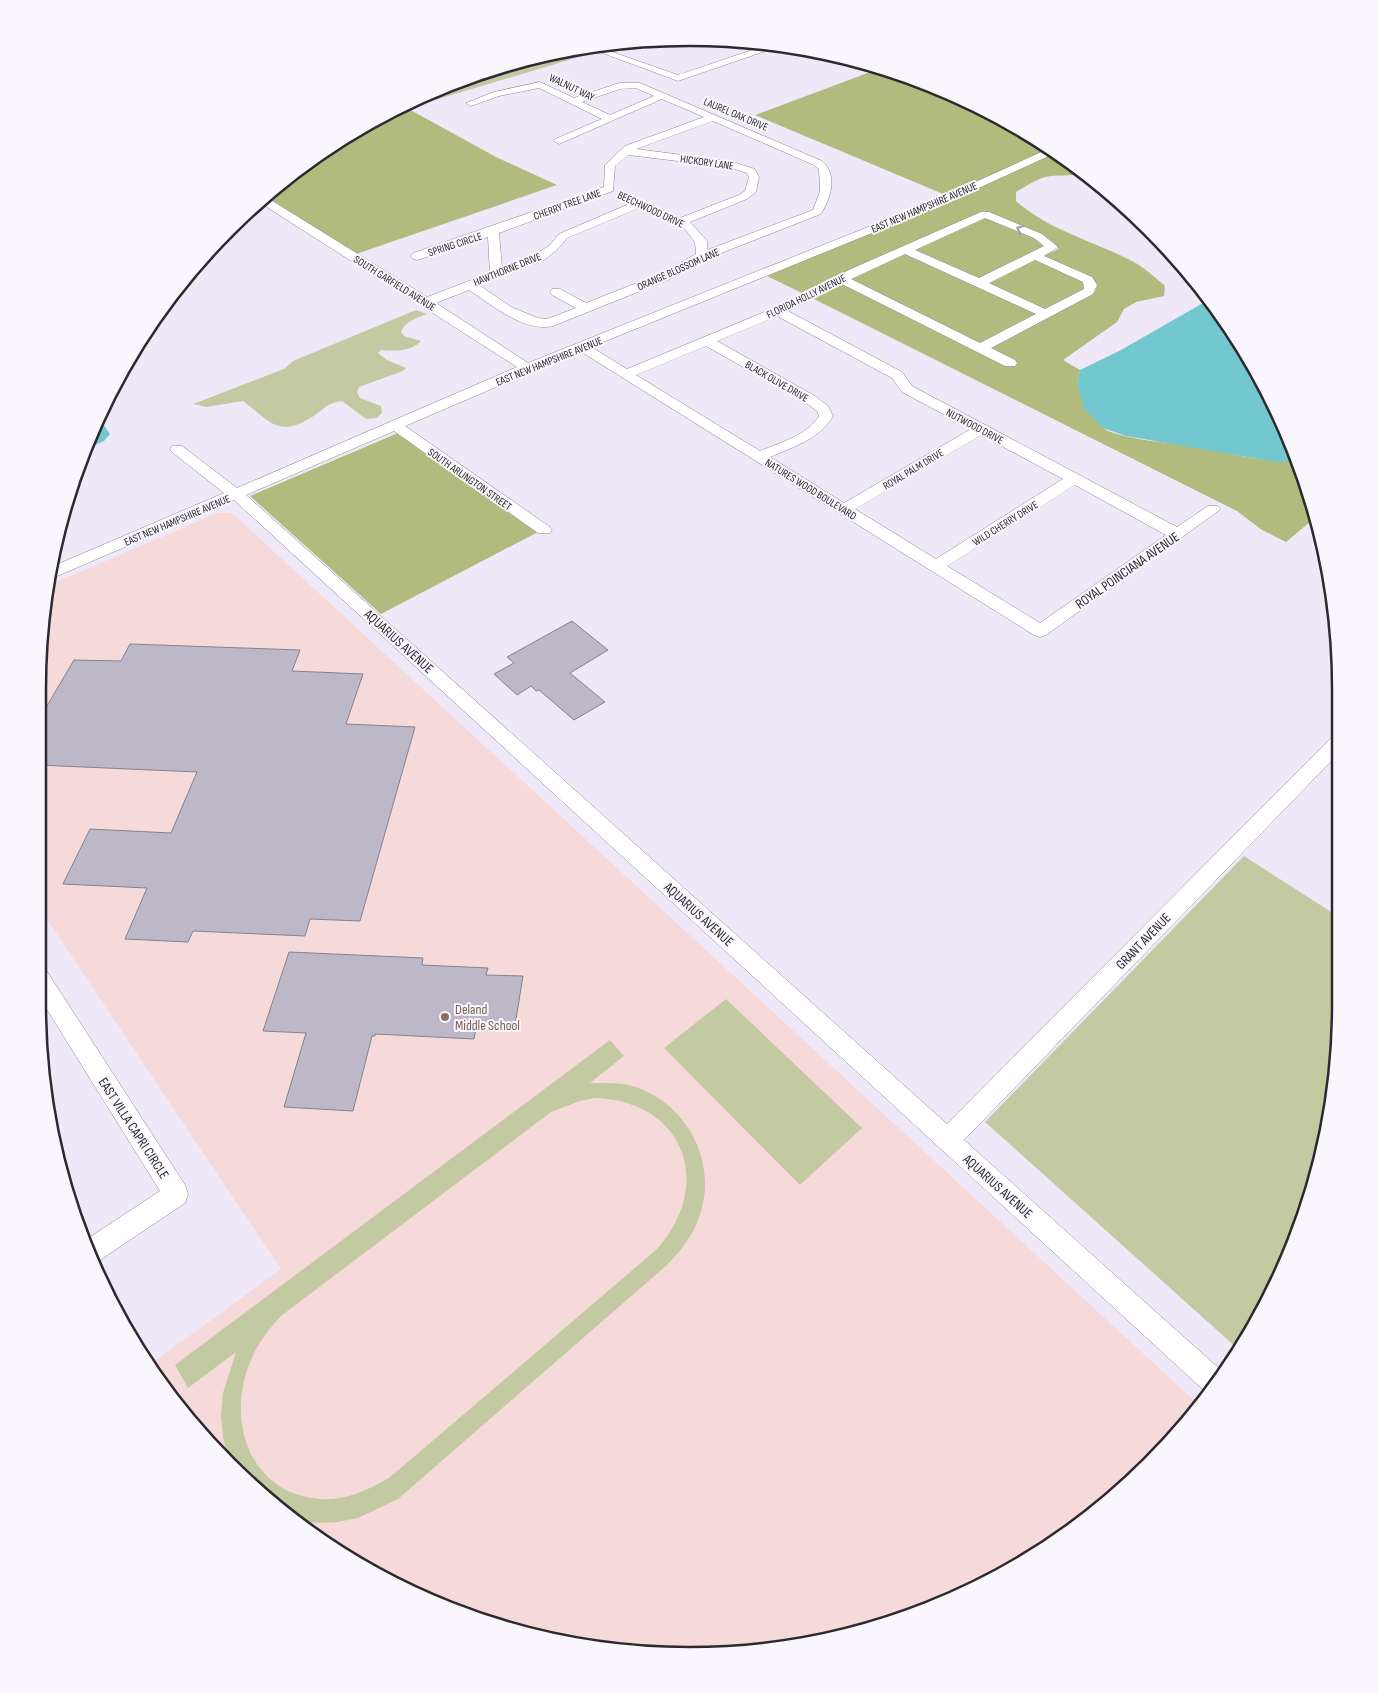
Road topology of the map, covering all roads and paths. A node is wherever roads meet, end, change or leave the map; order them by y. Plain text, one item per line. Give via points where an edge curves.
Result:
1 (759, 51) edge
2 (605, 52) edge
3 (663, 95) junction
4 (574, 101) junction
5 (471, 103) dead end
6 (712, 118) junction
7 (610, 119) junction
8 (559, 141) dead end
9 (625, 151) junction
10 (1044, 153) edge
11 (827, 185) joint
12 (609, 189) junction
13 (269, 203) edge
14 (637, 205) junction
15 (680, 222) junction
16 (492, 231) junction
17 (906, 250) junction
18 (417, 256) dead end
19 (702, 256) junction
20 (1035, 256) junction
21 (496, 275) junction
22 (842, 279) junction
23 (979, 283) junction
24 (470, 285) junction
25 (556, 292) dead end
26 (426, 302) junction
27 (586, 308) junction
28 (778, 311) junction
29 (1046, 314) junction
30 (707, 341) junction
31 (582, 347) junction
32 (981, 348) junction
33 (1010, 363) dead end
34 (527, 368) junction
35 (626, 374) junction
36 (396, 426) junction
37 (981, 429) junction
38 (177, 449) dead end
39 (760, 457) junction
40 (1074, 479) junction
41 (238, 495) junction
42 (844, 509) junction
43 (1213, 509) dead end
44 (544, 530) dead end
45 (1177, 534) junction
46 (936, 566) junction
47 (58, 571) edge
48 (1040, 631) joint
49 (1332, 749) edge
50 (46, 991) edge
51 (948, 1140) junction
52 (95, 1249) edge
53 (1210, 1379) edge

1 - 2 street via 678,78
3 - 4 street, LAUREL OAK DRIVE via 637,85 619,86
3 - 6 street, LAUREL OAK DRIVE
3 - 7 street
4 - 5 street, WALNUT WAY via 540,85
4 - 7 street, WALNUT WAY
6 - 9 street, CHERRY TREE LANE
6 - 11 street, LAUREL OAK DRIVE via 818,163 824,168
7 - 8 street
9 - 12 street, CHERRY TREE LANE via 610,165
9 - 15 street, HICKORY LANE via 729,164 751,171 754,177 750,192 743,198
10 - 31 street, EAST NEW HAMPSHIRE AVENUE via 942,201
11 - 19 street, ORANGE BLOSSOM LANE via 826,197 817,212
12 - 14 street, BEECHWOOD DRIVE
12 - 16 street, CHERRY TREE LANE
13 - 26 street, SOUTH GARFIELD AVENUE
14 - 15 street, BEECHWOOD DRIVE
14 - 21 street, HAWTHORNE DRIVE via 563,236 540,257
15 - 19 street, BEECHWOOD DRIVE via 691,228 701,241
16 - 18 street, SPRING CIRCLE
16 - 21 street
20 -> 17 street, FLORIDA HOLLY AVENUE via 1052,247 1038,236 985,214
17 - 22 street, FLORIDA HOLLY AVENUE
17 - 23 street
19 - 27 street, ORANGE BLOSSOM LANE via 666,276
20 - 23 street
20 - 29 street via 1088,280 1091,285 1089,291
21 - 24 street, HAWTHORNE DRIVE
22 - 28 street, FLORIDA HOLLY AVENUE
22 - 32 street
23 - 29 street
24 - 26 street, HAWTHORNE DRIVE
24 - 27 street, ORANGE BLOSSOM LANE via 522,319 539,323 548,324
25 - 27 street
26 - 34 street, SOUTH GARFIELD AVENUE
28 - 30 street, FLORIDA HOLLY AVENUE
28 - 37 street, NUTWOOD DRIVE via 897,376 907,389
29 - 32 street
30 - 35 street, FLORIDA HOLLY AVENUE
30 - 39 street, BLACK OLIVE DRIVE via 823,409 825,421 812,432
31 - 34 street, EAST NEW HAMPSHIRE AVENUE
31 - 35 street, NATURES WOOD BOULEVARD
32 - 33 street
34 - 36 street, EAST NEW HAMPSHIRE AVENUE
35 - 39 street, NATURES WOOD BOULEVARD
36 - 41 street, EAST NEW HAMPSHIRE AVENUE
36 - 44 street, SOUTH ARLINGTON STREET
37 - 40 street, NUTWOOD DRIVE
37 - 42 street, ROYAL PALM DRIVE
38 - 41 street, AQUARIUS AVENUE
39 - 42 street, NATURES WOOD BOULEVARD
40 - 45 street, NUTWOOD DRIVE
40 - 46 street, WILD CHERRY DRIVE
41 - 47 street, EAST NEW HAMPSHIRE AVENUE
41 - 51 street, AQUARIUS AVENUE
42 - 46 street, NATURES WOOD BOULEVARD
43 - 45 street, ROYAL POINCIANA AVENUE
45 - 48 street, ROYAL POINCIANA AVENUE
46 - 48 street, NATURES WOOD BOULEVARD
49 - 51 street, GRANT AVENUE
50 - 52 street, EAST VILLA CAPRI CIRCLE via 176,1194
51 - 53 street, AQUARIUS AVENUE

